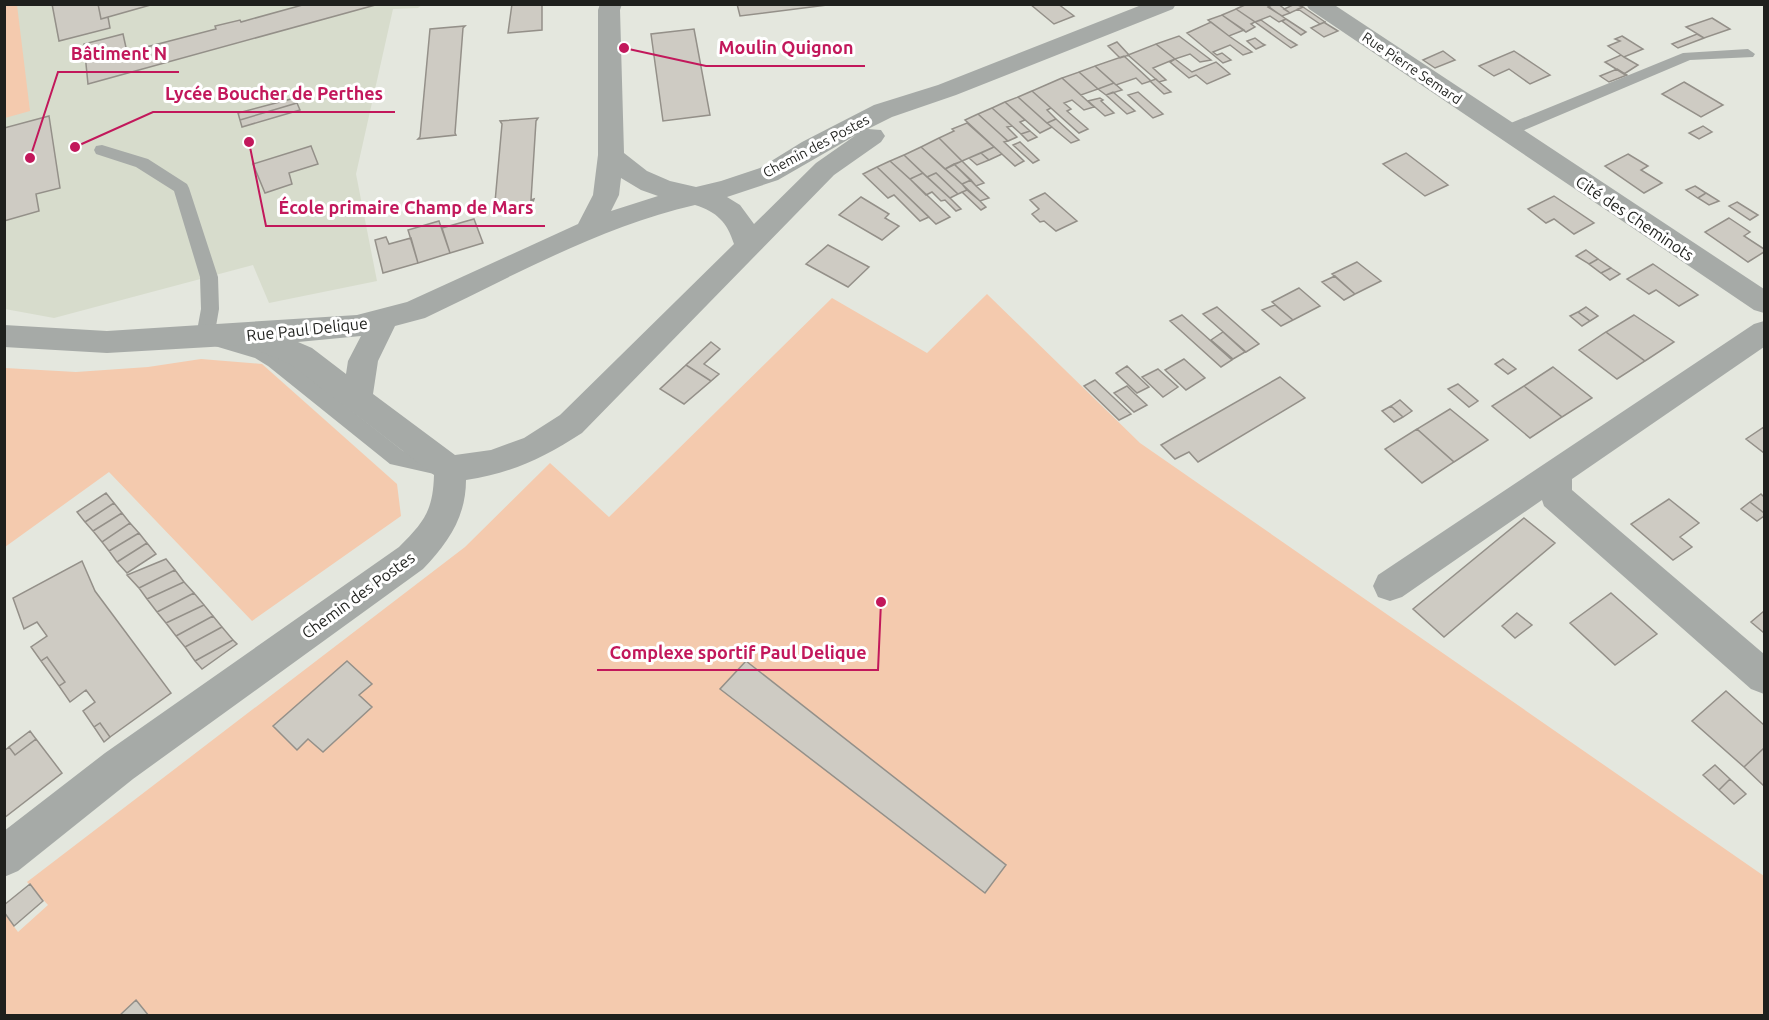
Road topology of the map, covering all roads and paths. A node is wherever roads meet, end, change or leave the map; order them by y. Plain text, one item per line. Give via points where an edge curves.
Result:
1 (610, 4) edge
2 (1165, 4) edge
3 (1317, 4) edge
4 (1748, 54) dead end
5 (947, 90) junction
6 (1507, 131) junction
7 (102, 150) dead end
8 (611, 155) junction
9 (692, 196) junction
10 (588, 230) junction
11 (748, 246) junction
12 (1764, 303) edge
13 (384, 320) junction
14 (1764, 332) edge
15 (242, 335) junction
16 (4, 336) edge
17 (205, 336) junction
18 (357, 399) junction
19 (450, 469) junction
20 (1556, 474) junction
21 (1390, 586) dead end
22 (1764, 677) edge
23 (4, 857) edge

1 - 8 street
2 - 5 street, Chemin des Postes
3 - 6 street, Rue Pierre Semard
4 - 6 lane via 1688,56
5 - 9 street, Chemin des Postes via 883,111 769,174
5 - 11 street, Chemin des Postes via 825,168
6 - 12 street, Cité des Cheminots
7 - 17 lane via 142,163 181,188 209,277 210,309
8 - 9 street via 637,177
8 - 10 street via 606,195
9 - 10 street, Rue Paul Delique via 648,207
9 - 11 street via 720,205 737,218
10 - 13 street, Rue Paul Delique via 415,310
11 - 19 street, Chemin des Postes via 571,424 535,447 494,463
13 - 15 street, Rue Paul Delique via 357,326
13 - 18 street via 363,361
14 - 20 street
15 - 17 street, Rue Paul Delique
15 - 18 street via 301,356
16 - 17 street, Rue Paul Delique via 107,342
17 - 19 lane via 275,361 397,458
18 - 19 street
19 - 23 street, Chemin des Postes via 448,510 432,537 411,558 118,766
20 - 21 street
20 - 22 street via 1556,496

